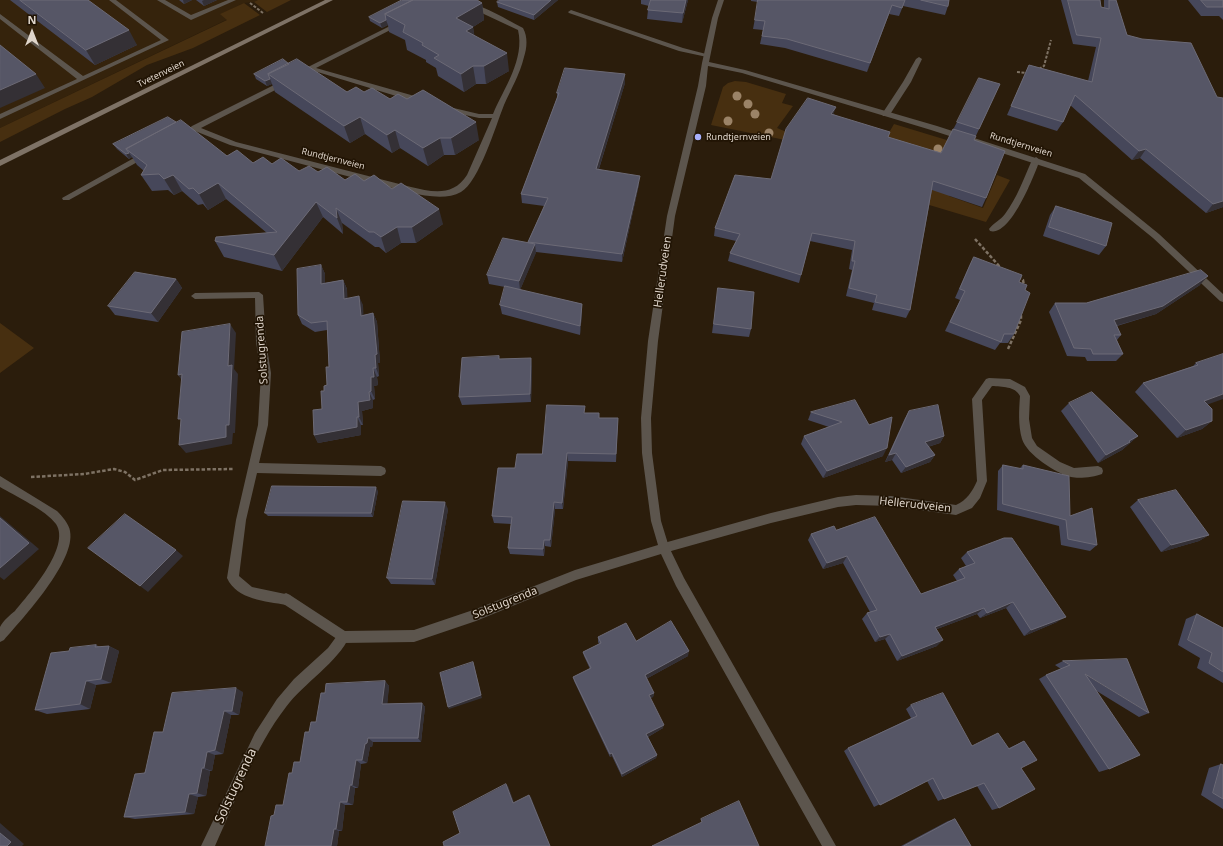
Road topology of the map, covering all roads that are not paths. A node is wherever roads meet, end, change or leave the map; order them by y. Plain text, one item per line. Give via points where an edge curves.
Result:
1 (112, 0) edge
2 (160, 0) edge
3 (233, 0) edge
4 (330, 0) edge
5 (457, 0) edge
6 (721, 0) edge
7 (571, 12) dead end
8 (0, 16) edge
9 (409, 18) edge
10 (706, 59) junction
11 (919, 59) dead end
12 (310, 68) junction
13 (82, 79) junction
14 (886, 114) junction
15 (0, 116) edge
16 (496, 116) junction
17 (195, 128) junction
18 (182, 135) edge
19 (155, 150) edge
20 (1036, 160) junction
21 (0, 163) edge
22 (66, 198) dead end
23 (993, 229) dead end
24 (195, 296) dead end
25 (1223, 299) edge
26 (253, 468) junction
27 (381, 471) dead end
28 (1098, 471) dead end
29 (0, 481) edge
30 (664, 548) junction
31 (0, 636) edge
32 (343, 637) junction
33 (208, 846) edge
34 (829, 846) edge

1 - 13 street via 166,40
2 - 3 street via 191,18
4 - 21 main road, Tvetenveien
5 - 16 street, Rundtjernveien via 521,29 524,36 518,65
6 - 10 street, Hellerudveien
7 - 10 street, Rundtjernveien
8 - 13 street
9 - 12 street
10 - 14 street, Rundtjernveien
10 - 30 street, Hellerudveien via 671,216 653,341 646,418 647,453 656,521
11 - 14 street
12 - 16 street via 431,104 479,116
12 - 17 street
13 - 15 street
14 - 20 street, Rundtjernveien
16 - 17 street, Rundtjernveien via 464,185 460,189 440,193 421,192 334,171 238,145
17 - 18 street
19 - 22 street
20 - 23 street via 1021,196 1002,224
20 - 25 street, Rundtjernveien via 1082,176 1156,236
24 - 26 street, Solstugrenda via 259,295 261,342 266,373 264,425
26 - 27 street
26 - 32 street, Solstugrenda via 241,520 234,578 249,592 286,599
28 - 30 street, Hellerudveien via 1073,473 1033,449 1027,439 1024,419 1025,396 1022,390 1010,383 989,382 977,399 982,481 968,505 956,510 891,501 838,502
29 - 31 street via 60,521 66,535 50,574
30 - 32 street, Solstugrenda via 575,574 476,615 414,636
30 - 34 street, Hellerudveien via 680,582
32 - 33 street, Solstugrenda via 332,652 298,683 281,703 259,737

